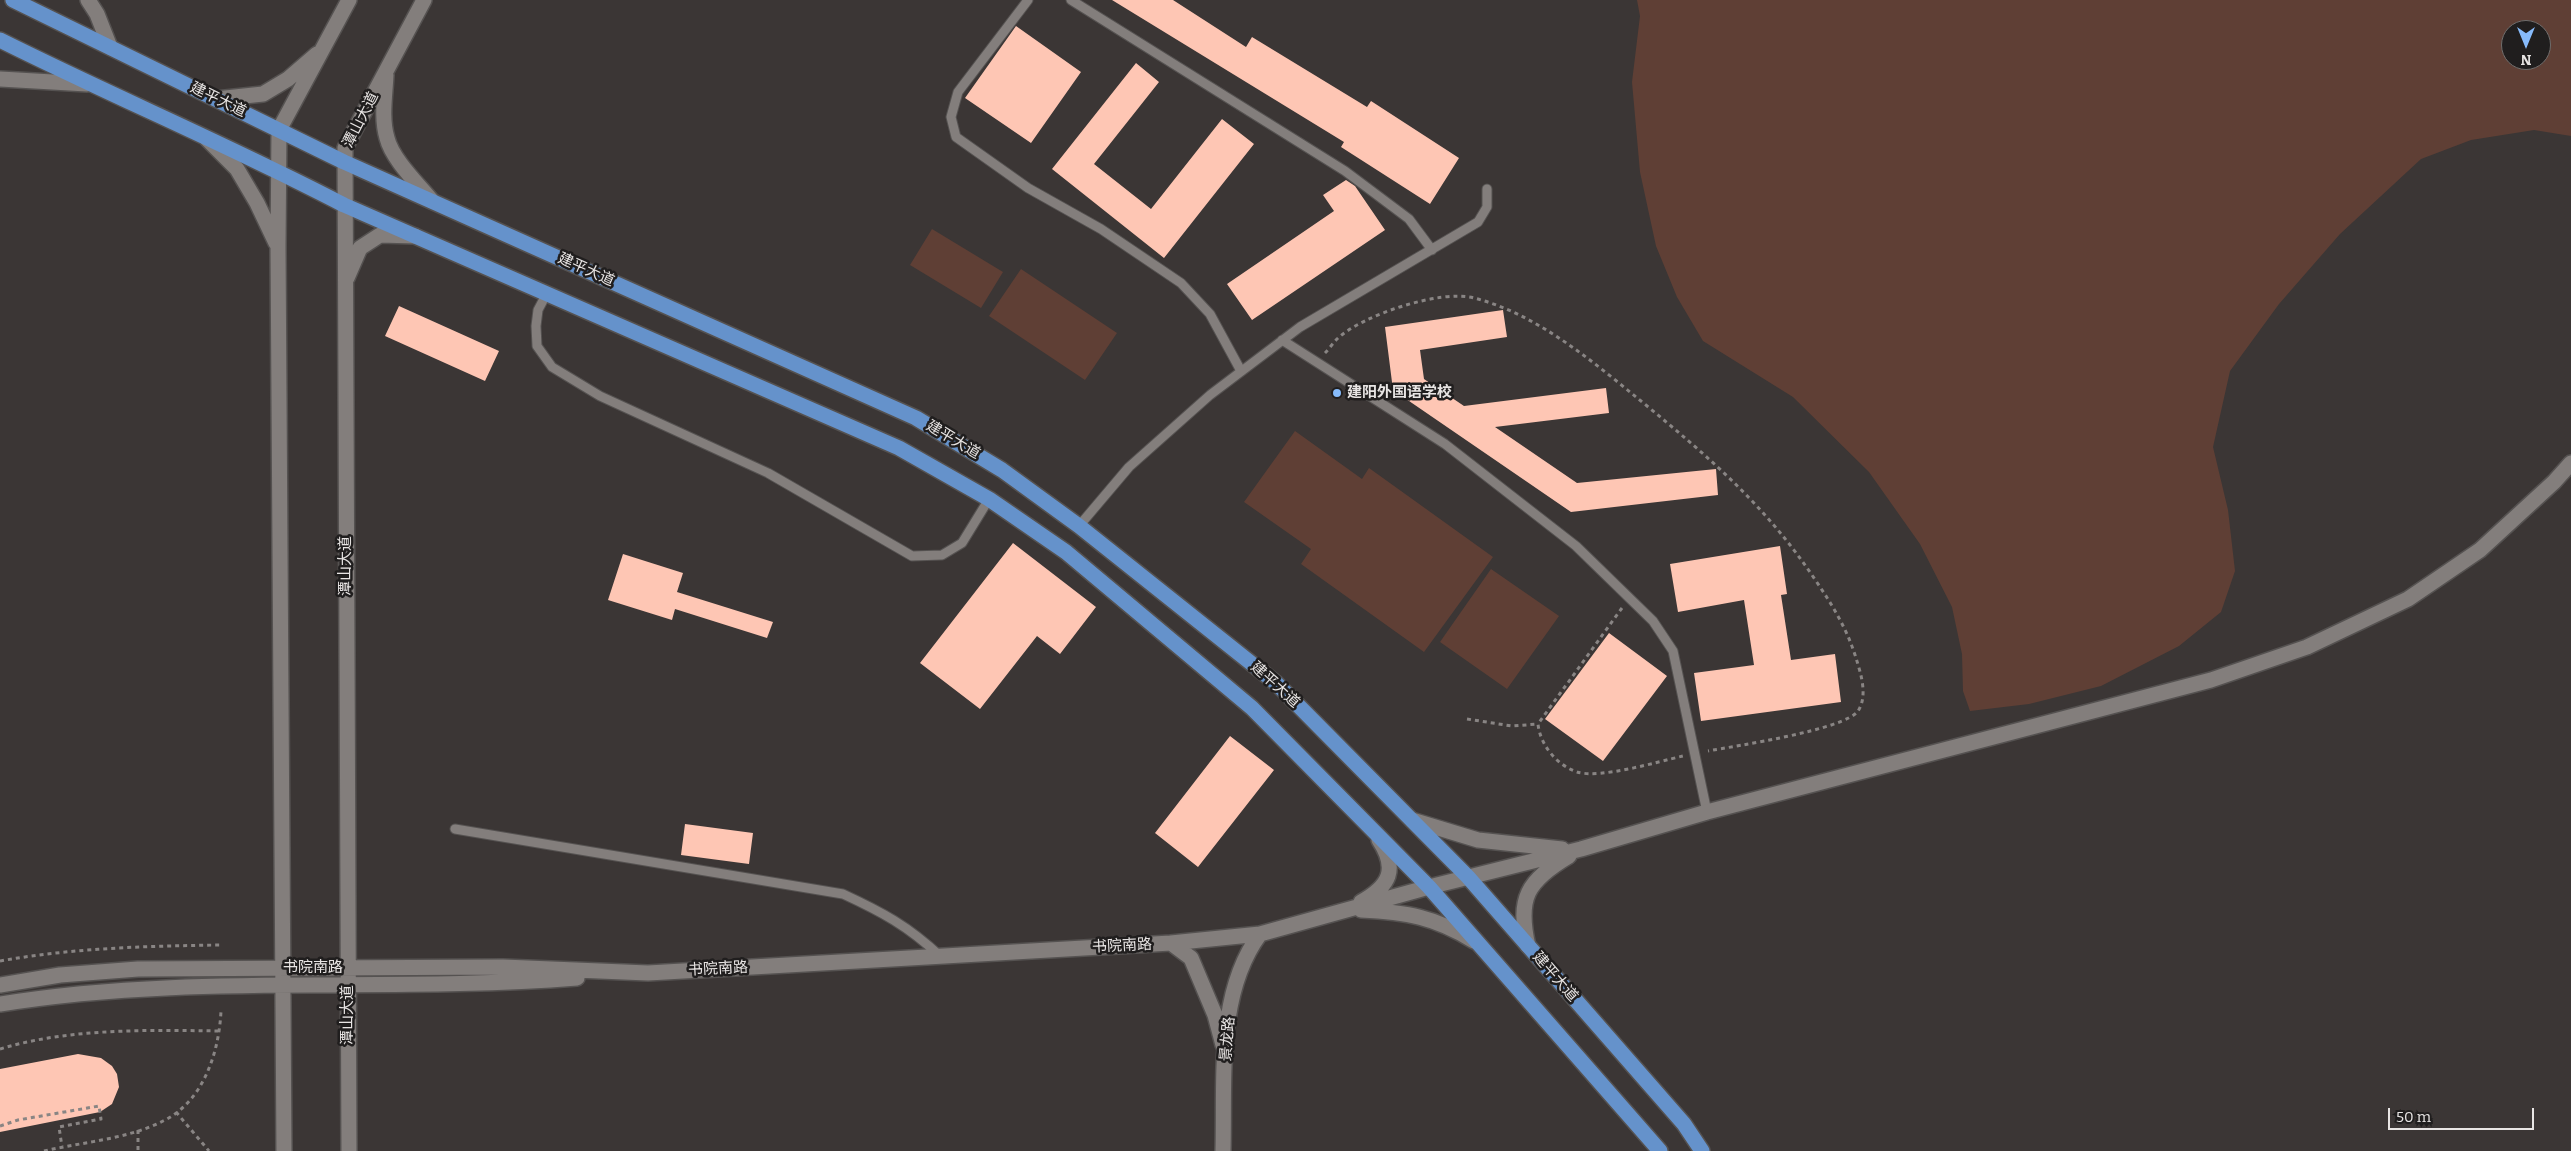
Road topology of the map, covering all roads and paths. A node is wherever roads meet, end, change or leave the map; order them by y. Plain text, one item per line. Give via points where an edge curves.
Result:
1 (13, 0) edge
2 (88, 0) edge
3 (349, 0) edge
4 (424, 0) edge
5 (1028, 0) edge
6 (1071, 0) edge
7 (0, 40) edge
8 (110, 47) junction
9 (323, 48) junction
10 (387, 70) junction
11 (0, 79) edge
12 (87, 84) junction
13 (216, 99) junction
14 (279, 130) junction
15 (207, 138) junction
16 (344, 162) junction
17 (278, 171) junction
18 (1487, 189) dead end
19 (432, 201) junction
20 (344, 205) junction
21 (415, 236) junction
22 (278, 248) junction
23 (1432, 250) junction
24 (344, 284) junction
25 (547, 294) junction
26 (1282, 340) junction
27 (1320, 362) junction
28 (1241, 371) junction
29 (2571, 463) edge
30 (988, 499) junction
31 (1079, 526) junction
32 (1629, 598) junction
33 (1467, 719) dead end
34 (1538, 724) junction
35 (1696, 753) junction
36 (1707, 812) junction
37 (1412, 820) junction
38 (454, 829) dead end
39 (1372, 829) junction
40 (1581, 849) junction
41 (1468, 877) junction
42 (1429, 887) junction
43 (1347, 910) junction
44 (1260, 934) junction
45 (1170, 943) junction
46 (220, 944) dead end
47 (1479, 944) junction
48 (1528, 946) junction
49 (940, 956) junction
50 (0, 961) edge
51 (282, 968) junction
52 (348, 968) junction
53 (648, 973) junction
54 (0, 985) edge
55 (347, 985) junction
56 (282, 986) junction
57 (0, 1004) edge
58 (221, 1011) dead end
59 (220, 1031) junction
60 (0, 1049) edge
61 (1226, 1056) junction
62 (176, 1112) junction
63 (0, 1126) edge
64 (138, 1130) junction
65 (62, 1147) junction
66 (44, 1151) edge
67 (138, 1151) edge
68 (209, 1151) edge
69 (284, 1151) edge
70 (349, 1151) edge
71 (1223, 1151) edge
72 (1660, 1151) edge
73 (1702, 1151) edge

1 - 8 main road, 建平大道
2 - 8 main road
3 - 9 main road
4 - 10 main road, 潭山大道
5 - 28 lane via 958,92 951,118 956,137 1028,188 1101,229 1181,283 1210,314
6 - 23 lane via 1345,171 1409,219
7 - 12 main road
8 - 13 main road, 建平大道
9 - 13 main road via 288,79 263,94
9 - 14 main road
10 - 16 main road, 潭山大道 via 345,148
10 - 19 main road via 384,110 387,139 402,166
11 - 12 main road
12 - 15 main road
13 - 14 main road, 建平大道
14 - 16 main road, 建平大道
14 - 17 main road
15 - 17 main road
15 - 22 main road via 237,169
16 - 19 main road, 建平大道
16 - 20 main road, 潭山大道
17 - 20 main road
17 - 22 main road
18 - 23 lane via 1487,207 1478,222
19 - 31 main road, 建平大道 via 916,418 1002,470
20 - 21 main road
20 - 24 main road, 潭山大道
21 - 24 main road via 380,235 360,248
21 - 25 main road
22 - 51 main road
23 - 26 lane
24 - 52 main road, 潭山大道
25 - 30 main road via 899,448
25 - 30 lane via 538,310 537,346 552,367 600,396 768,473 912,556 942,555 962,543
26 - 27 lane
26 - 28 lane
27 - 32 lane via 1445,444 1576,546
27 - 35 path via 1337,338 1389,311 1447,296 1474,297 1544,329 1593,363 1740,486 1765,512 1805,564 1840,616 1858,665 1863,689 1861,704 1854,715 1827,727
28 - 31 lane via 1129,466
29 - 36 main road via 2480,550 2408,599 2307,647 2211,680
30 - 39 main road via 1066,552 1252,708
31 - 37 main road, 建平大道 via 1276,683
32 - 34 path
32 - 35 lane via 1653,621 1673,651
33 - 34 path via 1512,726
34 - 35 path via 1539,736 1546,748 1577,772 1622,769
35 - 36 lane
36 - 40 main road
37 - 40 main road via 1447,832 1498,843
37 - 41 main road, 建平大道
38 - 49 lane via 844,894 890,916
39 - 42 main road
39 - 43 main road via 1390,860 1388,879 1367,899
40 - 41 main road, 书院南路
40 - 48 main road via 1556,864 1529,888 1522,922
41 - 42 main road, 书院南路
41 - 48 main road, 建平大道
42 - 43 main road, 书院南路
42 - 47 main road
43 - 44 main road, 书院南路
43 - 47 main road via 1426,917
44 - 45 main road, 书院南路
44 - 61 main road, 景龙路 via 1247,952 1239,976 1229,1012
45 - 49 main road, 书院南路
45 - 61 main road via 1191,958 1215,1016
46 - 50 path via 122,947
47 - 72 main road
48 - 73 main road, 建平大道 via 1684,1124
49 - 53 main road, 书院南路
51 - 52 main road, 书院南路
51 - 54 main road, 书院南路 via 138,969 60,975
51 - 56 main road
52 - 53 main road, 书院南路 via 502,967
52 - 55 main road, 潭山大道
53 - 55 main road via 504,984
55 - 56 main road
55 - 70 main road, 潭山大道
56 - 57 main road via 136,988
56 - 69 main road
58 - 59 path
59 - 60 path via 134,1030 26,1041
59 - 62 path via 209,1068 192,1101
61 - 71 main road, 景龙路
62 - 64 path via 164,1121
62 - 68 path
63 - 65 path via 99,1106 101,1118 59,1127
64 - 65 path
64 - 67 path
65 - 66 path

